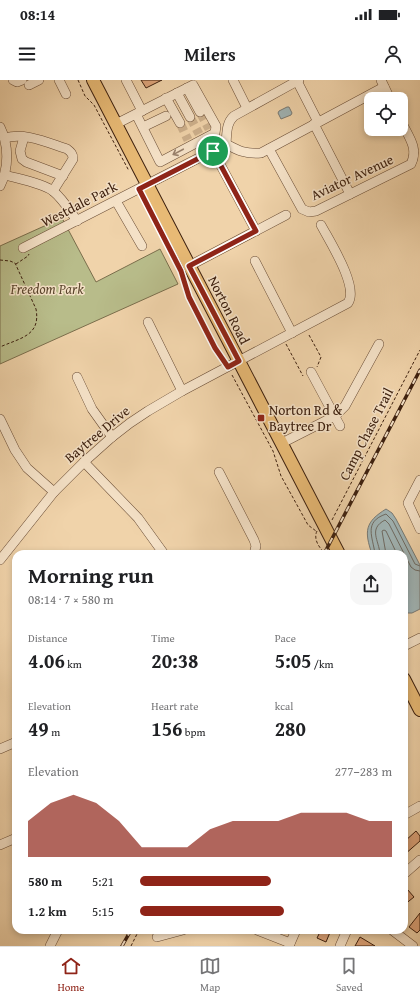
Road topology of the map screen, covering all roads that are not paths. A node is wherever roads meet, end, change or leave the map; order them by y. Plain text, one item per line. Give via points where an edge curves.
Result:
1 (13, 80) edge
2 (39, 80) edge
3 (59, 80) edge
4 (93, 80) edge
5 (126, 80) edge
6 (233, 80) edge
7 (298, 81) edge
8 (26, 82) edge
9 (382, 84) edge
10 (187, 88) junction
11 (177, 93) junction
12 (66, 94) dead end
13 (166, 98) junction
14 (247, 108) junction
15 (139, 112) junction
16 (200, 112) tunnel mouth
17 (166, 116) dead end
18 (190, 117) tunnel mouth
19 (180, 123) tunnel mouth
20 (316, 123) junction
21 (116, 124) junction
22 (0, 127) edge
23 (143, 128) junction
24 (408, 136) edge
25 (24, 137) junction
26 (5, 138) junction
27 (226, 144) junction
28 (269, 149) junction
29 (213, 151) junction
30 (5, 175) junction
31 (63, 176) junction
32 (147, 185) junction
33 (0, 186) edge
34 (53, 191) junction
35 (350, 194) junction
36 (116, 201) junction
37 (286, 216) dead end
38 (76, 221) junction
39 (321, 225) dead end
40 (256, 231) junction
41 (142, 246) dead end
42 (23, 248) dead end
43 (254, 261) dead end
44 (185, 268) junction
45 (148, 322) dead end
46 (292, 333) junction
47 (379, 344) dead end
48 (239, 361) junction
49 (311, 372) road end
50 (77, 377) dead end
51 (182, 391) junction
52 (335, 416) junction
53 (0, 419) edge
54 (340, 426) dead end
55 (112, 437) junction
56 (282, 443) junction
57 (84, 462) junction
58 (220, 472) dead end
59 (420, 480) edge
60 (54, 492) junction
61 (420, 529) edge
62 (161, 550) edge
63 (255, 550) edge
64 (337, 550) edge
65 (0, 559) edge
66 (420, 638) edge
67 (408, 644) edge
68 (408, 687) edge
69 (420, 710) edge
70 (12, 744) edge
71 (0, 749) edge
72 (420, 806) edge
73 (408, 813) edge
74 (12, 840) edge
75 (0, 845) edge
76 (420, 860) edge
77 (408, 870) edge
78 (56, 934) edge
79 (170, 934) edge
80 (266, 934) edge
81 (294, 934) edge
82 (344, 934) edge
83 (397, 934) edge
84 (157, 938) road end
85 (289, 944) edge
86 (50, 946) edge
87 (340, 946) edge
88 (413, 946) edge

1 - 8 street
2 - 8 street
3 - 12 street
4 - 21 main road, Norton Road
5 - 15 street
6 - 14 street
7 - 14 street
7 - 20 street
9 - 20 street
10 - 11 street
10 - 16 street
10 -> 23 street via 194,85 212,130 160,162
11 - 13 street
11 - 18 street
13 - 15 street
13 - 19 street
14 - 27 street via 231,119
15 - 21 street
15 - 23 street
17 - 23 street
20 - 28 street
20 - 35 street
21 - 32 main road, Norton Road
22 - 26 street
24 - 35 street, Aviator Avenue via 415,156 411,164
25 - 26 street
25 - 31 street via 20,150 22,159
25 - 31 street via 71,151 73,159
26 - 30 street
27 - 28 street via 250,154
27 - 29 street, Westdale Park
28 - 35 street, Aviator Avenue via 302,209 316,211
29 - 32 street, Westdale Park
29 - 40 street
30 - 33 street
30 - 34 street
31 - 34 street
32 - 36 street, Westdale Park
32 - 44 main road, Norton Road
34 - 38 street via 66,204
36 - 38 street, Westdale Park
36 - 41 street
37 - 40 street
38 - 42 street, Westdale Park
39 - 46 street, Baytree Drive via 348,277 352,296 341,308
40 - 44 street
43 - 46 street
44 - 48 main road, Norton Road
45 - 51 street
46 - 48 street, Baytree Drive
47 - 52 street via 345,406
48 - 51 street, Baytree Drive
48 - 56 main road, Norton Road
49 - 52 street
50 - 55 street via 92,409
51 - 55 street, Baytree Drive
52 - 54 street
52 - 56 street
53 - 60 street via 27,468
55 - 57 street, Baytree Drive
56 - 64 main road, Norton Road
57 - 60 street, Baytree Drive
57 - 62 street via 138,518
58 - 63 street via 254,540
59 - 61 street via 408,503
60 - 65 street, Baytree Drive
66 - 67 street
68 - 69 main road
70 - 71 street
72 - 73 street
74 - 75 street
76 - 77 street
78 - 86 street
79 - 84 street
80 - 85 street
81 - 85 street
82 - 87 street
83 - 88 street

